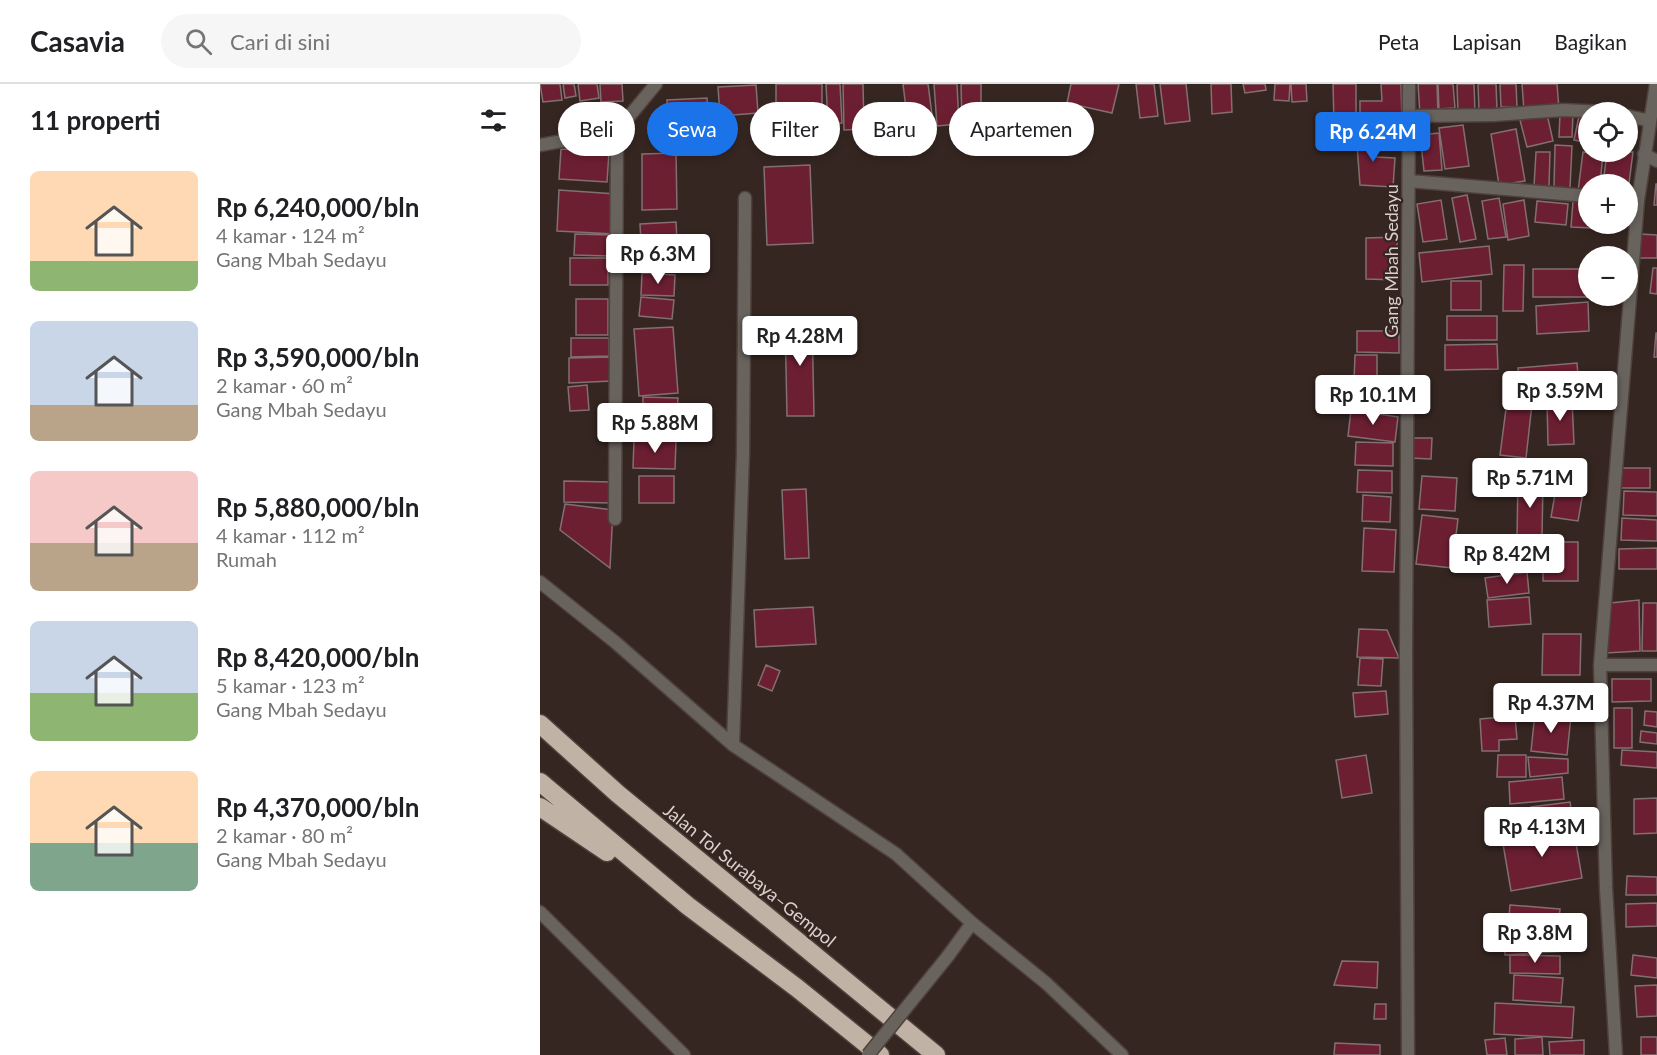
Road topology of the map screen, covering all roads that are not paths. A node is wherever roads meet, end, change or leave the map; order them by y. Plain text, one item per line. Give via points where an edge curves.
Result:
1 (656, 84) edge
2 (1409, 84) edge
3 (1656, 84) edge
4 (635, 109) edge
5 (1578, 111) edge
6 (1409, 117) junction
7 (1638, 119) edge
8 (1650, 122) junction
9 (558, 142) edge
10 (540, 145) edge
11 (1644, 154) junction
12 (617, 156) edge
13 (1657, 162) edge
14 (1638, 179) edge
15 (1409, 181) junction
16 (1578, 195) edge
17 (746, 198) dead end
18 (1631, 234) edge
19 (615, 519) dead end
20 (540, 582) edge
21 (1600, 665) junction
22 (1657, 665) edge
23 (540, 724) edge
24 (733, 745) junction
25 (540, 782) edge
26 (540, 807) edge
27 (688, 906) junction
28 (540, 912) edge
29 (972, 923) junction
30 (684, 1055) edge
31 (868, 1055) edge
32 (880, 1055) edge
33 (936, 1055) edge
34 (1122, 1055) edge
35 (1408, 1055) edge
36 (1616, 1055) edge

1 - 4 street
2 - 6 street, Gang Mbah Sedayu
3 - 8 street
5 - 6 street
6 - 15 street, Gang Mbah Sedayu
7 - 8 street
8 - 11 street
9 - 10 street
11 - 13 street
11 - 14 street
12 - 19 street
15 - 16 street
15 - 35 street, Gang Mbah Sedayu
17 - 24 street via 743,453
18 - 21 street
20 - 24 street
21 - 22 street
21 - 36 street via 1606,888
23 - 33 highway, Jalan Tol Surabaya–Gempol via 618,794
24 - 29 street via 896,854
25 - 27 highway
26 - 27 highway
27 - 32 highway
28 - 30 street
29 - 31 street, bridge
29 - 34 street via 1046,983

